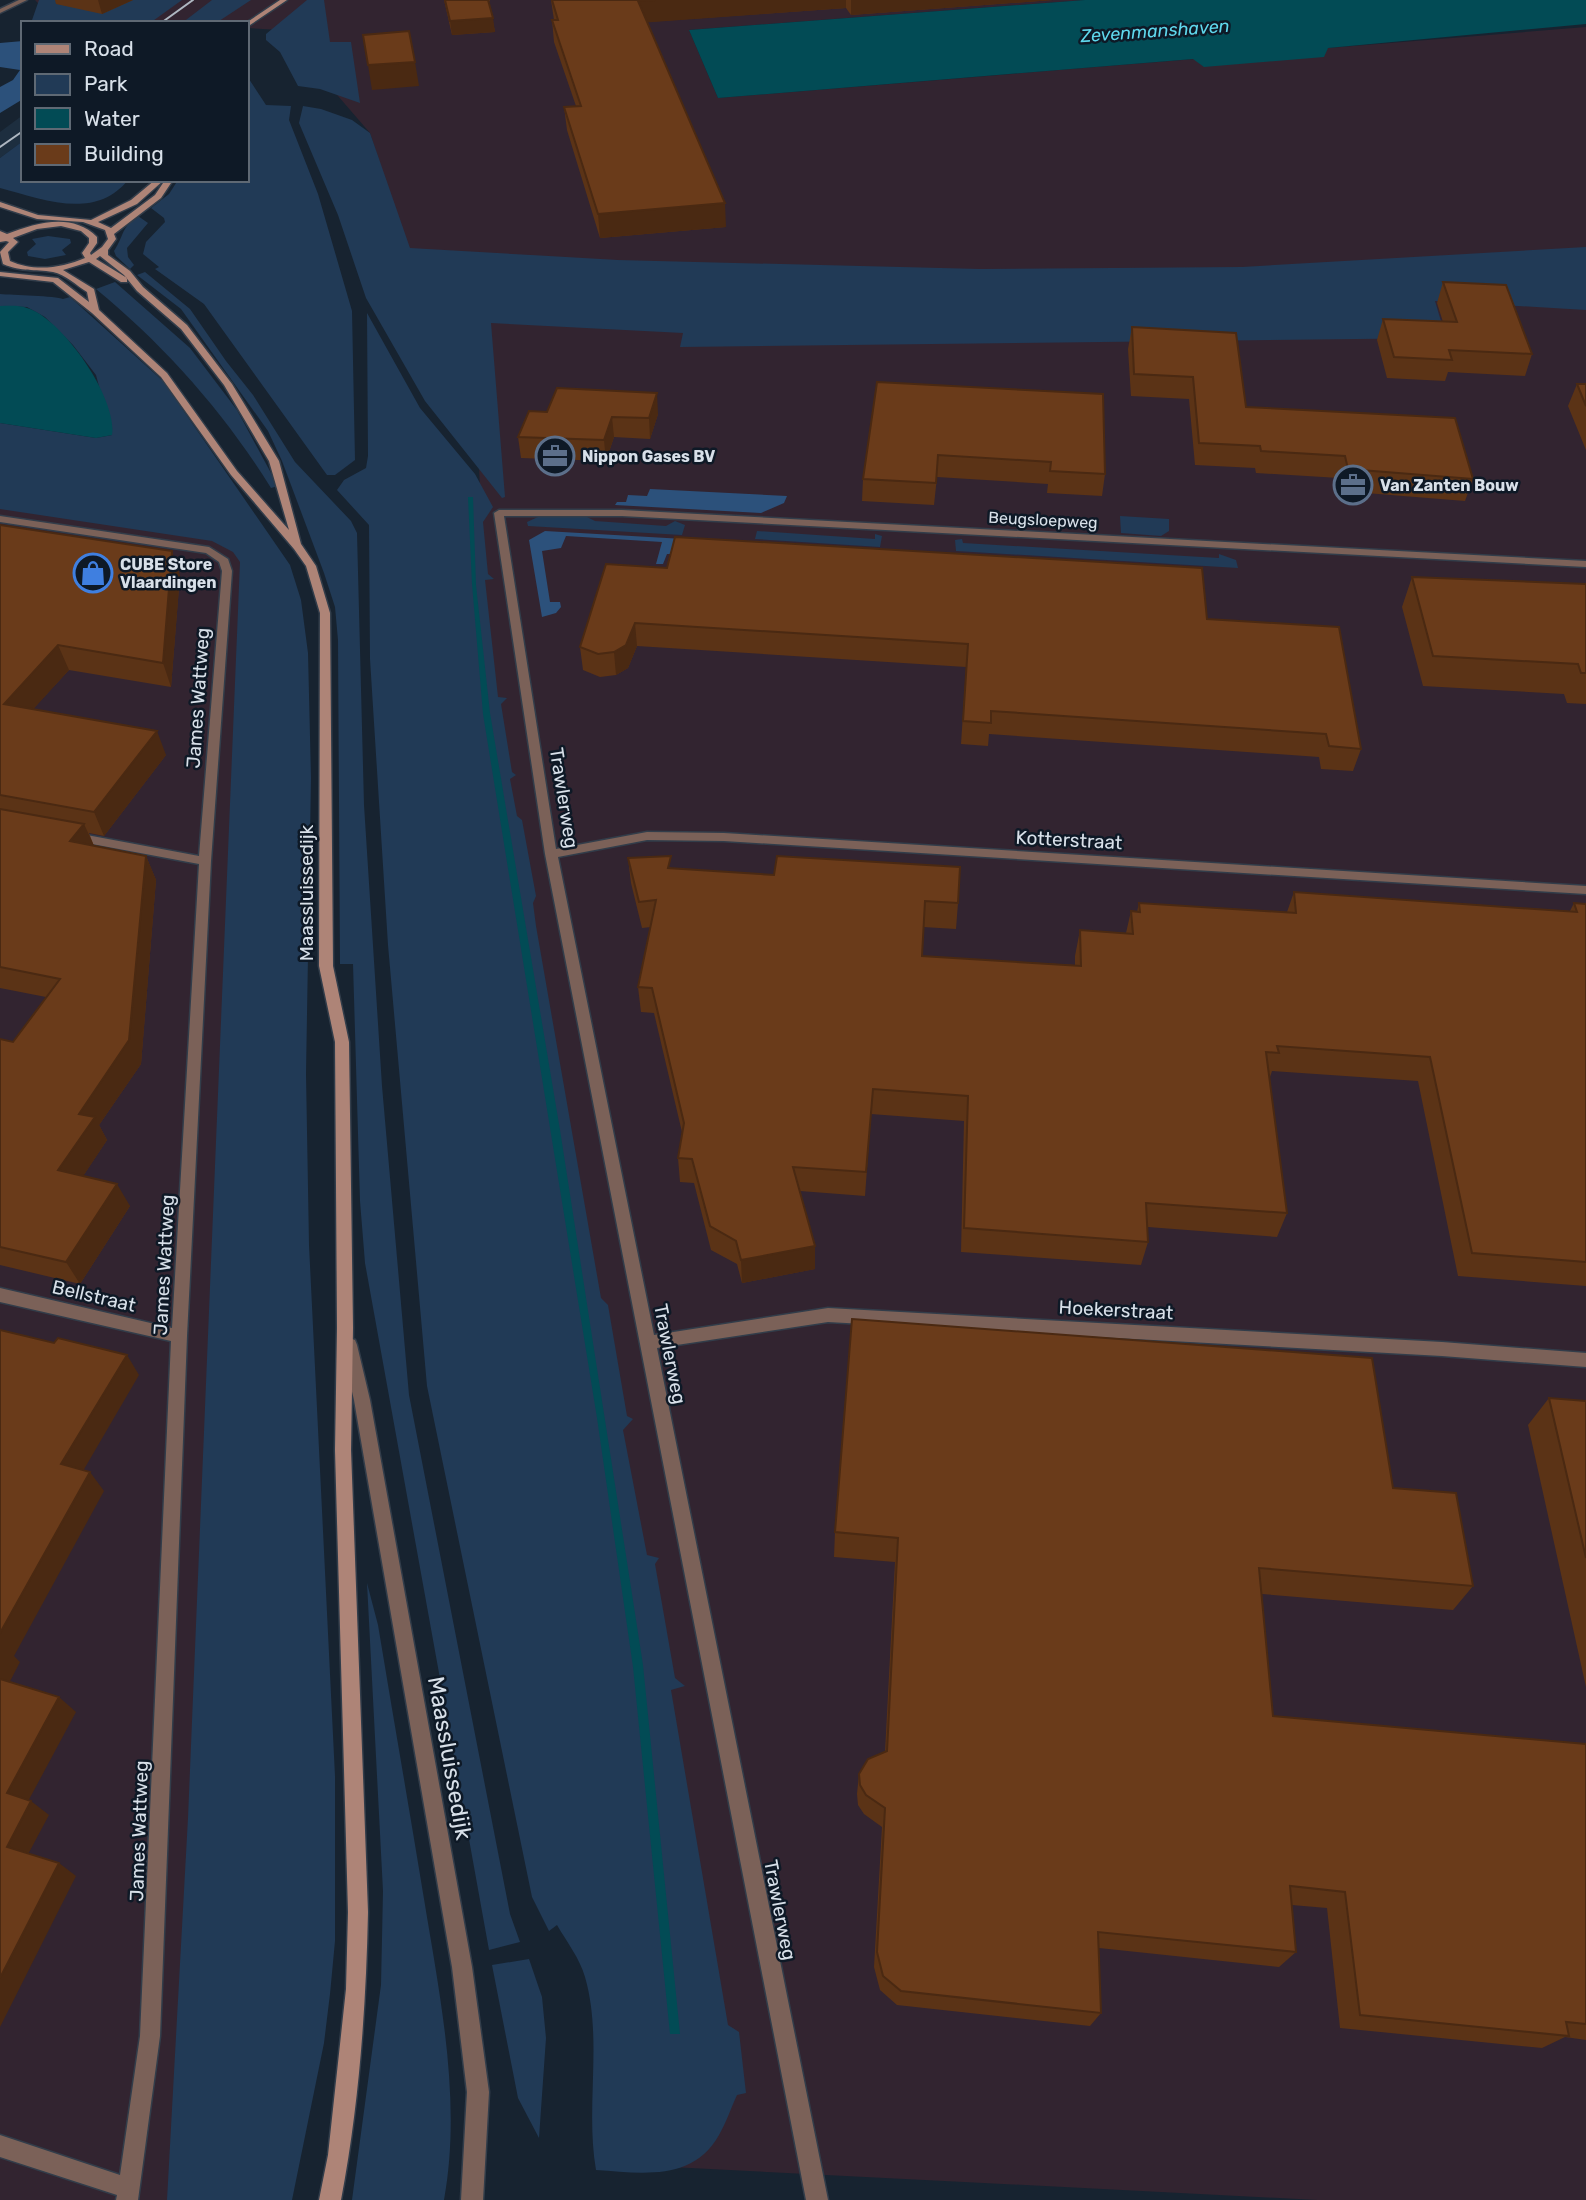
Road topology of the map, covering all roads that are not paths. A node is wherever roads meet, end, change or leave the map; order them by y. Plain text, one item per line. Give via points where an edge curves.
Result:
1 (24, 0) edge
2 (272, 0) edge
3 (284, 0) edge
4 (0, 10) edge
5 (262, 13) junction
6 (248, 24) edge
7 (158, 182) edge
8 (168, 182) edge
9 (0, 204) edge
10 (0, 211) edge
11 (94, 222) junction
12 (40, 226) junction
13 (72, 226) junction
14 (111, 232) junction
15 (2, 236) edge
16 (104, 250) junction
17 (90, 258) junction
18 (20, 268) junction
19 (50, 269) junction
20 (0, 274) edge
21 (140, 289) junction
22 (95, 311) junction
23 (499, 513) joint
24 (0, 519) edge
25 (298, 547) junction
26 (1586, 564) edge
27 (68, 836) edge
28 (551, 854) junction
29 (205, 860) junction
30 (1586, 890) edge
31 (0, 1295) edge
32 (345, 1328) junction
33 (179, 1336) junction
34 (646, 1343) junction
35 (1586, 1360) edge
36 (0, 2146) edge
37 (128, 2195) edge
38 (330, 2200) edge
39 (472, 2200) edge
40 (817, 2200) edge

1 - 4 street
2 - 5 street
3 - 5 street
5 - 6 street
7 - 11 street via 134,202
8 - 14 street via 149,205
9 - 11 street via 51,219
10 - 12 street
11 - 13 street
11 - 14 street
12 - 13 street
12 - 15 street
13 - 17 street via 93,237 86,253
14 - 16 street via 111,243
15 - 18 street via 14,242 4,252 4,259
16 - 17 street
16 - 21 street, Maassluissedijk via 104,256 127,272
17 - 19 street
17 - 21 street, Maassluissedijk
18 - 19 street
18 - 20 street
19 - 22 street, Maassluissedijk via 91,291
20 - 22 street, Maassluissedijk via 55,280
21 - 25 street, Maassluissedijk via 184,327 268,447
22 - 25 street, Maassluissedijk via 164,374 234,473
23 - 26 street, Beugsloepweg via 622,513
23 - 28 street, Trawlerweg
24 - 29 street, James Wattweg via 209,550 224,561 227,571
25 - 32 street, Maassluissedijk via 311,566 326,613 326,966 342,1042
27 - 29 street
28 - 30 street, Kotterstraat via 647,836 724,837
28 - 34 street, Trawlerweg
29 - 33 street, James Wattweg
31 - 33 street, Bellstraat
32 - 38 street, Maassluissedijk via 343,1450 358,1912 356,1989
32 - 39 street, Maassluissedijk via 362,1400 461,1967 478,2092
33 - 37 street, James Wattweg via 150,2036
34 - 35 street, Hoekerstraat via 828,1315
34 - 40 street, Trawlerweg
36 - 37 street

